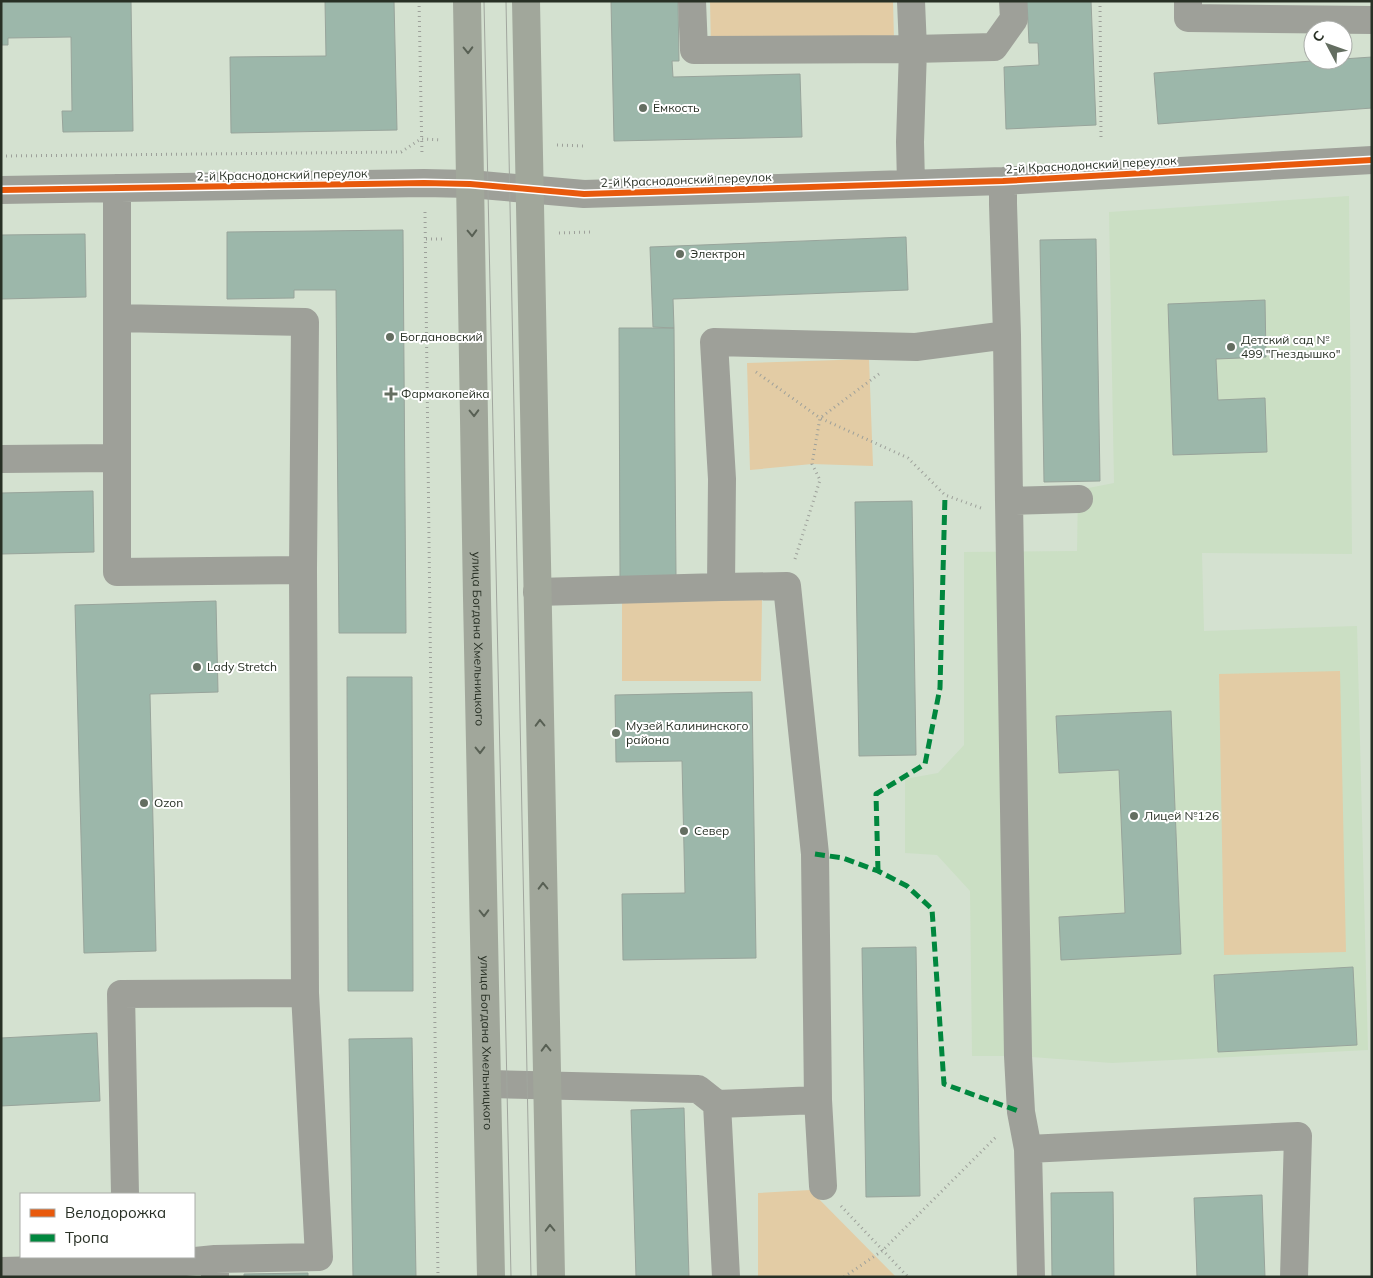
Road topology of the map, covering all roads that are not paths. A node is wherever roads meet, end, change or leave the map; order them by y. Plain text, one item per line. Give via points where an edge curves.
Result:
1 (467, 1) edge
2 (526, 1) edge
3 (692, 1) edge
4 (911, 1) edge
5 (1013, 1) edge
6 (1188, 1) edge
7 (1372, 20) edge
8 (913, 49) junction
9 (1372, 160) edge
10 (1004, 181) junction
11 (470, 184) junction
12 (911, 184) junction
13 (116, 188) junction
14 (530, 189) junction
15 (1, 190) edge
16 (117, 318) junction
17 (1007, 335) junction
18 (117, 458) junction
19 (1, 459) edge
20 (1079, 500) dead end
21 (1009, 510) junction
22 (304, 570) junction
23 (721, 586) junction
24 (538, 592) junction
25 (305, 993) junction
26 (488, 1084) junction
27 (546, 1085) junction
28 (818, 1100) junction
29 (717, 1104) junction
30 (1028, 1149) junction
31 (823, 1186) road end
32 (125, 1193) edge
33 (126, 1262) edge
34 (215, 1268) edge
35 (1, 1271) edge
36 (491, 1277) edge
37 (551, 1277) edge
38 (726, 1277) edge
39 (1030, 1277) edge
40 (1294, 1277) edge

1 -> 11 highway, улица Богдана Хмельницкого
2 - 14 highway
3 - 8 street via 694,50
4 - 8 street
5 - 8 street via 1014,19 994,48
6 - 7 street via 1188,18
8 - 12 street
9 - 10 street, 2-й Краснодонский переулок
10 - 12 street, 2-й Краснодонский переулок
10 - 17 street
11 - 13 street, 2-й Краснодонский переулок
11 - 14 street, 2-й Краснодонский переулок
11 -> 26 highway, улица Богдана Хмельницкого
12 - 14 street, 2-й Краснодонский переулок via 584,194
13 - 15 street, 2-й Краснодонский переулок
13 - 16 street
14 - 24 highway
16 - 18 street
16 - 22 street via 305,322
17 - 21 street
17 - 23 street via 916,347 714,342 722,480
18 - 19 street
18 - 22 street via 117,572
20 - 21 street
21 - 30 street via 1018,1046 1021,1112
22 - 25 street
23 - 24 street
23 - 28 street via 787,586 815,854
27 -> 24 highway
25 - 32 street via 121,994
25 - 34 street via 319,1257
26 - 27 street
26 - 36 highway, улица Богдана Хмельницкого
27 - 29 street via 698,1089
37 -> 27 highway
28 - 29 street
28 - 31 street
29 - 38 street
30 - 39 street
30 - 40 street via 1298,1136
33 - 34 street
33 - 35 street

